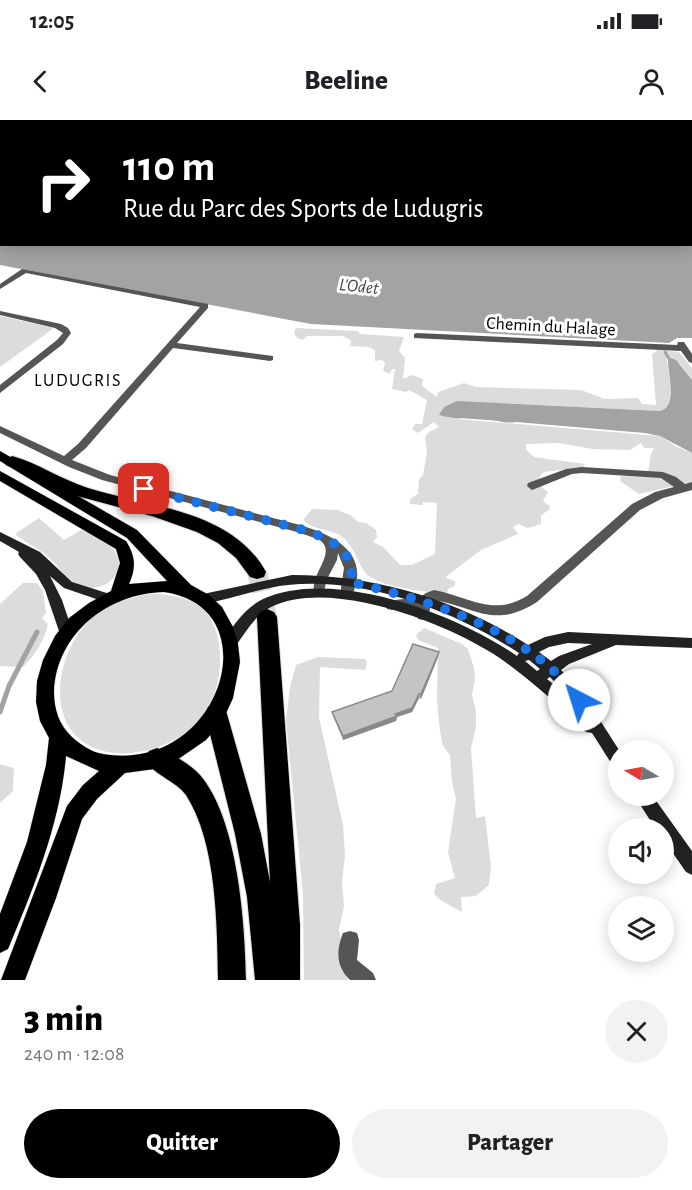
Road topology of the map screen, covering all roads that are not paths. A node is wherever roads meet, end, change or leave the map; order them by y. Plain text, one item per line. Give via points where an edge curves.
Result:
1 (0, 286) edge
2 (0, 313) edge
3 (417, 336) dead end
4 (171, 345) junction
5 (270, 358) dead end
6 (692, 360) edge
7 (0, 390) edge
8 (0, 429) edge
9 (6, 458) edge
10 (65, 461) junction
11 (0, 475) edge
12 (532, 486) dead end
13 (687, 487) edge
14 (5, 539) edge
15 (327, 540) junction
16 (257, 572) tunnel mouth
17 (322, 580) junction
18 (350, 582) junction
19 (186, 590) junction
20 (346, 595) junction
21 (113, 596) junction
22 (203, 599) junction
23 (423, 608) junction
24 (267, 617) tunnel mouth
25 (66, 633) junction
26 (615, 640) junction
27 (692, 641) edge
28 (230, 643) junction
29 (529, 652) junction
30 (517, 663) junction
31 (551, 668) junction
32 (536, 679) junction
33 (216, 714) junction
34 (58, 739) junction
35 (604, 741) junction
36 (608, 747) edge
37 (157, 759) junction
38 (121, 764) junction
39 (650, 806) edge
40 (692, 866) edge
41 (350, 939) dead end
42 (0, 941) edge
43 (13, 980) edge
44 (232, 980) edge
45 (269, 980) edge
46 (286, 980) edge
47 (366, 980) edge

1 - 4 street via 25,272 205,306
2 - 7 street via 58,326 66,333
3 - 6 street, Chemin du Halage via 651,349 682,346
4 - 5 street
4 - 10 street
8 - 10 street
9 - 16 highway via 72,488 210,530 237,547
9 - 19 main road via 132,534
10 - 15 street via 130,485 300,529
11 - 21 main road via 121,545 128,566
12 - 13 street via 582,470 663,475
13 - 23 street via 636,507 518,609 504,613 489,611 434,594
14 - 21 street via 36,555 68,585
14 - 25 street via 50,582
15 - 17 street via 333,558
15 - 18 street via 348,556 352,568
17 - 18 street
17 - 20 street
17 - 22 street via 274,582
17 - 28 street via 268,603 245,621
18 - 20 street
18 - 23 street
19 - 21 main road via 153,586
19 - 22 main road
20 - 23 street
21 - 25 main road via 86,613
22 - 28 main road via 222,620
23 - 29 street via 481,625
23 - 30 street
24 - 46 highway
25 - 34 main road via 49,666 44,690 50,726
26 - 27 street
26 - 29 street via 586,636 564,639
26 - 31 street
28 - 33 main road via 229,680
29 - 30 street
29 - 31 street
30 - 32 street
31 - 32 street
31 - 35 street via 573,691
32 - 35 street
33 - 37 main road via 184,746
33 - 45 highway via 250,845
34 - 38 main road via 82,757
34 - 42 main road via 48,808 24,884
35 - 36 street
37 - 38 main road
37 - 44 highway via 193,786 208,812 221,865
38 - 43 main road via 74,813
39 - 40 street
41 - 47 street via 347,962

